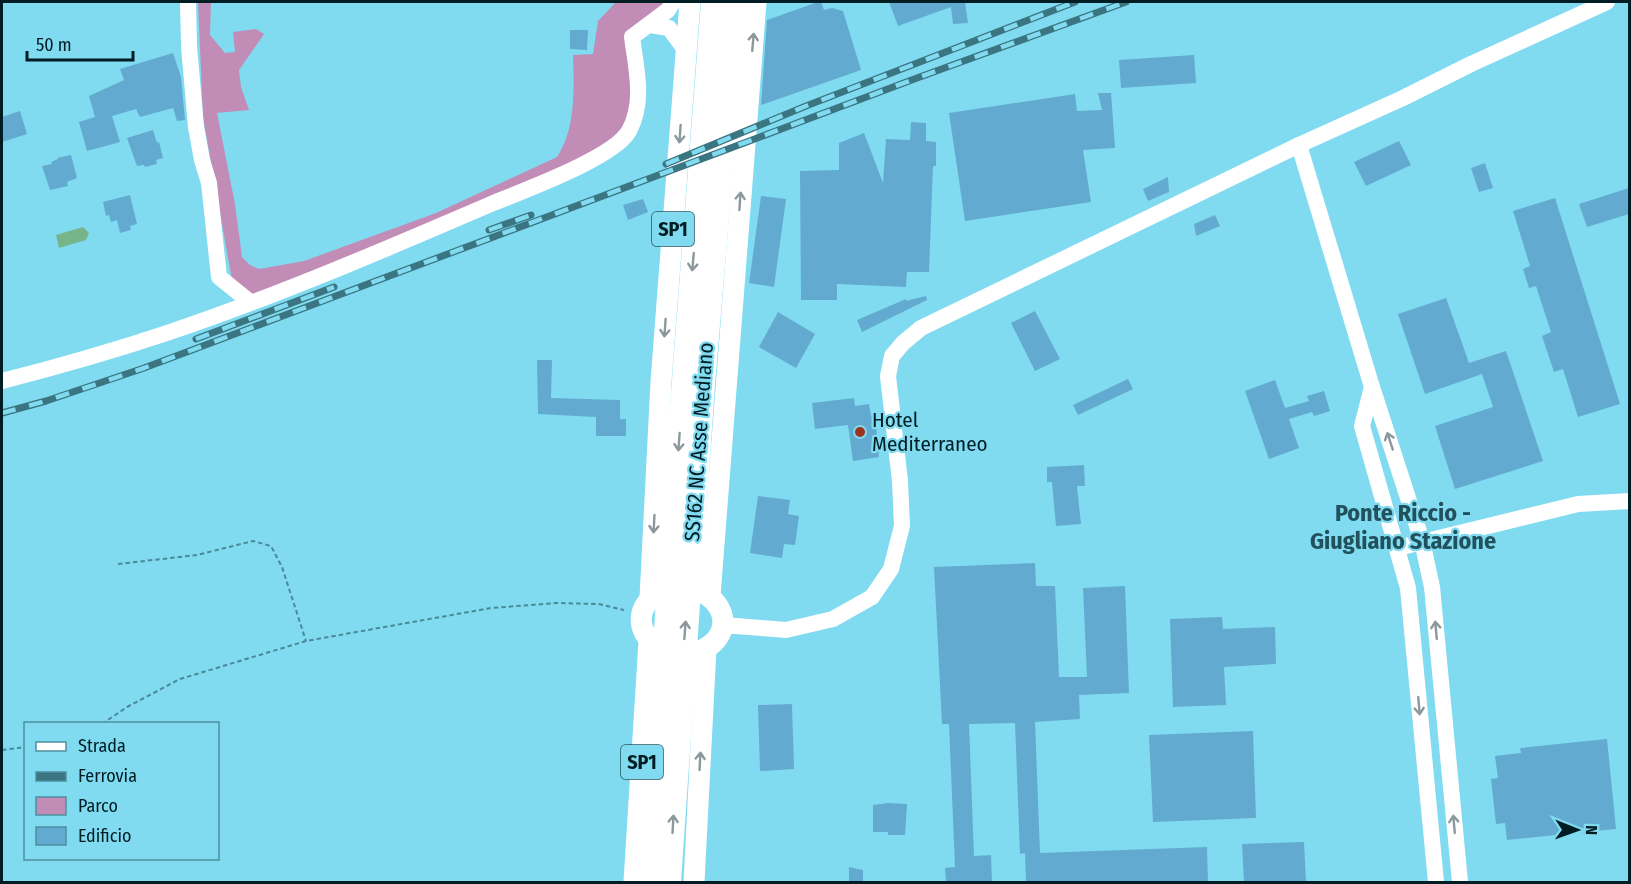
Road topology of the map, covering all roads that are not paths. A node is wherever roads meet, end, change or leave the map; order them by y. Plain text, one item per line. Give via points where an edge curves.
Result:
1 (188, 2) edge
2 (673, 2) edge
3 (690, 2) edge
4 (713, 2) edge
5 (735, 2) edge
6 (756, 2) edge
7 (1607, 2) edge
8 (650, 25) junction
9 (686, 51) junction
10 (728, 80) junction
11 (1299, 145) junction
12 (250, 302) junction
13 (2, 381) edge
14 (1372, 387) junction
15 (1629, 501) edge
16 (1422, 541) junction
17 (1398, 548) junction
18 (723, 625) junction
19 (634, 882) edge
20 (651, 882) edge
21 (669, 882) edge
22 (694, 882) edge
23 (1436, 882) edge
24 (1460, 882) edge

1 - 12 street via 196,127 209,183 219,277
2 - 8 street
3 - 9 main road, SP1
4 - 10 highway, SS162 NC Asse Mediano
5 - 10 highway, SS162 NC Asse Mediano
10 -> 6 main road
7 - 11 street
8 - 9 street via 669,28
8 - 12 street via 632,38 640,98 629,132 603,154
9 -> 19 main road, SP1 via 661,382 655,595 645,604 641,623 653,644
18 -> 10 main road via 722,613 706,594 726,385
10 -> 20 highway, SS162 NC Asse Mediano via 660,696
21 -> 10 highway, SS162 NC Asse Mediano via 700,419
11 - 14 street
11 - 18 street via 921,328 892,356 888,376 902,526 891,569 872,597 833,619 786,630
12 - 13 street via 166,333
16 -> 14 street
14 - 17 street via 1362,426
15 - 16 street via 1578,504
16 - 17 street
24 -> 16 street via 1432,587
17 -> 23 street via 1408,588
22 -> 18 main road via 702,650 716,641

